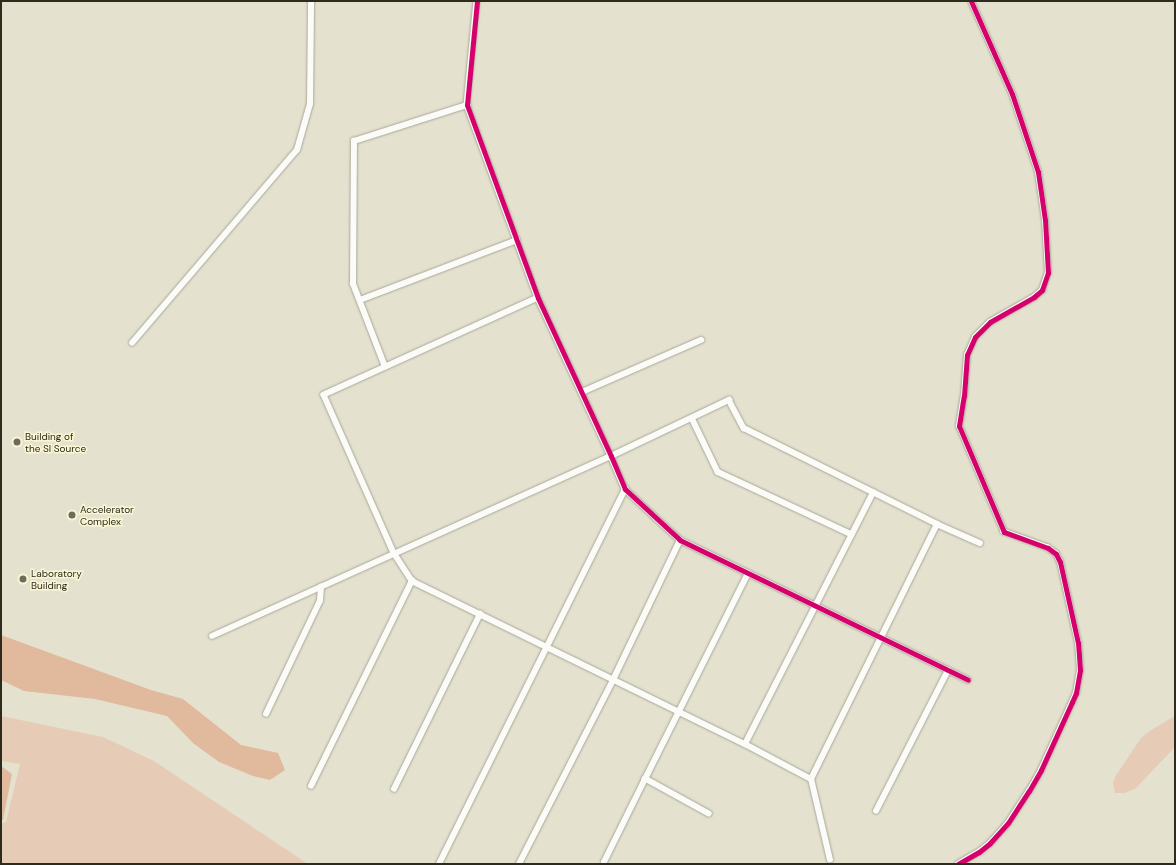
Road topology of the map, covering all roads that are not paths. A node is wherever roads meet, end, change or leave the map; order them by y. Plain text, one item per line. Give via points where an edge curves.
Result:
1 (311, 1) edge
2 (477, 1) edge
3 (971, 1) edge
4 (467, 105) junction
5 (517, 240) junction
6 (538, 298) junction
7 (360, 300) junction
8 (701, 340) dead end
9 (132, 343) dead end
10 (385, 367) junction
11 (582, 392) junction
12 (692, 418) junction
13 (611, 456) junction
14 (625, 489) junction
15 (873, 492) junction
16 (937, 524) junction
17 (851, 534) junction
18 (680, 540) junction
19 (980, 543) dead end
20 (394, 553) junction
21 (748, 573) junction
22 (412, 582) junction
23 (320, 587) junction
24 (816, 606) junction
25 (480, 614) junction
26 (212, 636) dead end
27 (882, 638) junction
28 (547, 646) junction
29 (948, 670) junction
30 (613, 680) junction
31 (968, 680) dead end
32 (678, 712) junction
33 (266, 714) dead end
34 (745, 744) junction
35 (645, 779) junction
36 (811, 779) junction
37 (311, 786) dead end
38 (394, 789) dead end
39 (876, 811) dead end
40 (709, 814) dead end
41 (830, 860) dead end
42 (604, 862) dead end
43 (438, 864) edge
44 (519, 864) edge
45 (958, 864) edge

1 - 9 street via 310,104 297,150
2 - 4 street
3 - 45 street via 1012,94 1038,172 1045,220 1048,273 1042,290 990,322 975,337 967,355 959,426 1004,532 1048,548 1056,554 1060,562 1078,643 1080,670 1074,698 1029,791 1008,823 990,843
4 - 5 street
4 - 7 street via 354,141 353,284
5 - 6 street
5 - 7 street
6 - 10 street
6 - 11 street
7 - 10 street
8 - 11 street
10 - 20 street via 324,395
11 - 13 street
12 - 13 street
12 - 15 street via 729,400 744,428
12 - 17 street via 718,472
13 - 14 street
13 - 20 street
14 - 18 street
14 - 28 street
15 - 16 street
15 - 17 street
16 - 19 street
16 - 27 street
17 - 24 street
18 - 21 street
18 - 30 street
20 - 22 street
20 - 23 street
21 - 24 street
21 - 32 street
22 - 25 street
22 - 37 street
23 - 26 street
23 - 33 street via 320,601
24 - 27 street
24 - 34 street
25 - 28 street
25 - 38 street
27 - 29 street
27 - 36 street
28 - 30 street
28 - 43 street
29 - 31 street
29 - 39 street
30 - 32 street
30 - 44 street
32 - 34 street
32 - 35 street
34 - 36 street
35 - 40 street
35 - 42 street
36 - 41 street

